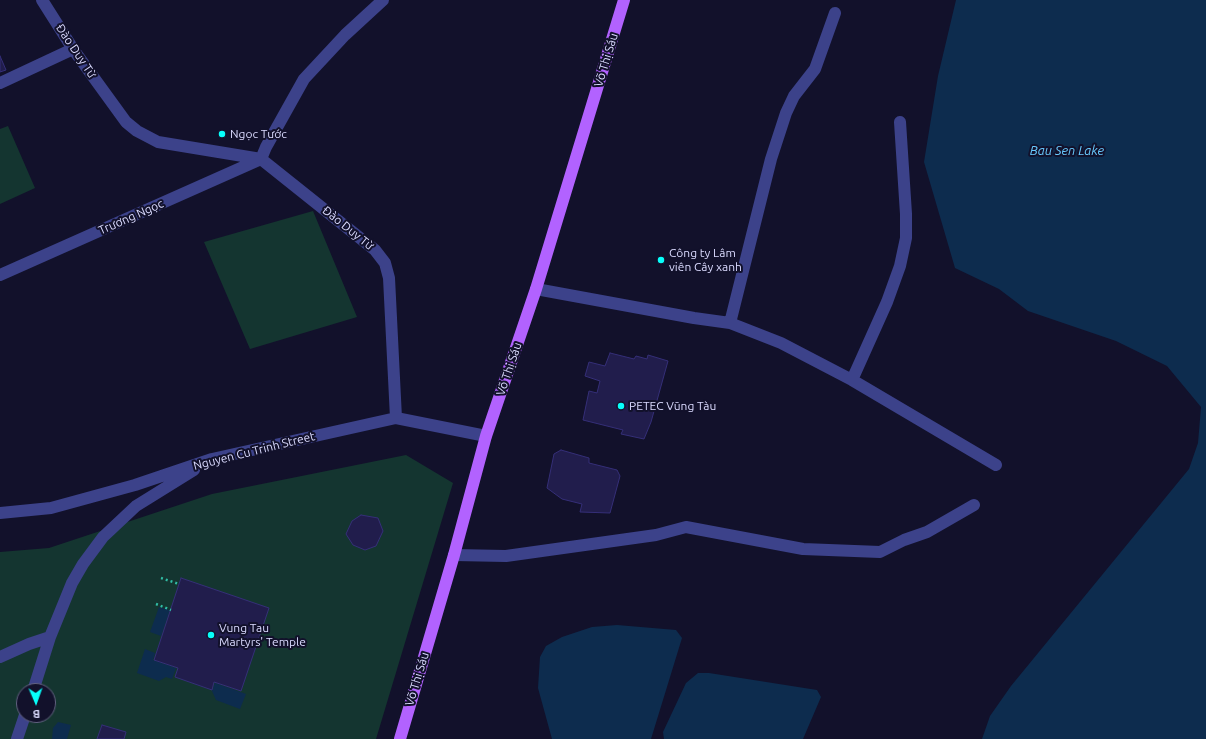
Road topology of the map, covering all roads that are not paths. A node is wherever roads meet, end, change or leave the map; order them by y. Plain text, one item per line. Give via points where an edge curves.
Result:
1 (42, 0) edge
2 (383, 0) edge
3 (624, 0) edge
4 (836, 12) dead end
5 (73, 49) junction
6 (0, 83) edge
7 (900, 122) dead end
8 (261, 159) junction
9 (0, 275) edge
10 (536, 289) junction
11 (730, 323) junction
12 (852, 380) junction
13 (396, 418) junction
14 (486, 436) junction
15 (212, 459) junction
16 (996, 465) dead end
17 (974, 505) dead end
18 (0, 513) edge
19 (454, 555) junction
20 (50, 637) junction
21 (0, 657) edge
22 (35, 683) edge
23 (22, 723) edge
24 (17, 739) edge
25 (400, 739) edge

1 - 5 street, Đào Duy Từ
2 - 8 street via 345,35 304,79
3 - 10 main road, Võ Thị Sáu
4 - 11 street via 815,69 794,96 786,113 769,167
5 - 6 street
5 - 8 street, Đào Duy Từ via 126,122 137,130 158,142
7 - 12 street via 906,238 900,266 887,302
8 - 9 street, Trương Ngọc
8 - 13 street, Đào Duy Từ via 375,250 385,263 389,278
10 - 11 street
10 - 14 main road, Võ Thị Sáu
11 - 12 street via 781,343
12 - 16 street
13 - 14 street, Nguyen Cu Trinh Street
13 - 15 street, Nguyen Cu Trinh Street
14 - 19 main road, Võ Thị Sáu
15 - 18 street, Nguyen Cu Trinh Street via 135,485 51,508
15 - 20 street via 136,506 103,538 72,583
17 - 19 street via 927,532 880,552 803,549 686,527 656,535 506,556
19 - 25 main road, Võ Thị Sáu
20 - 21 street
20 - 22 street
23 - 24 street

